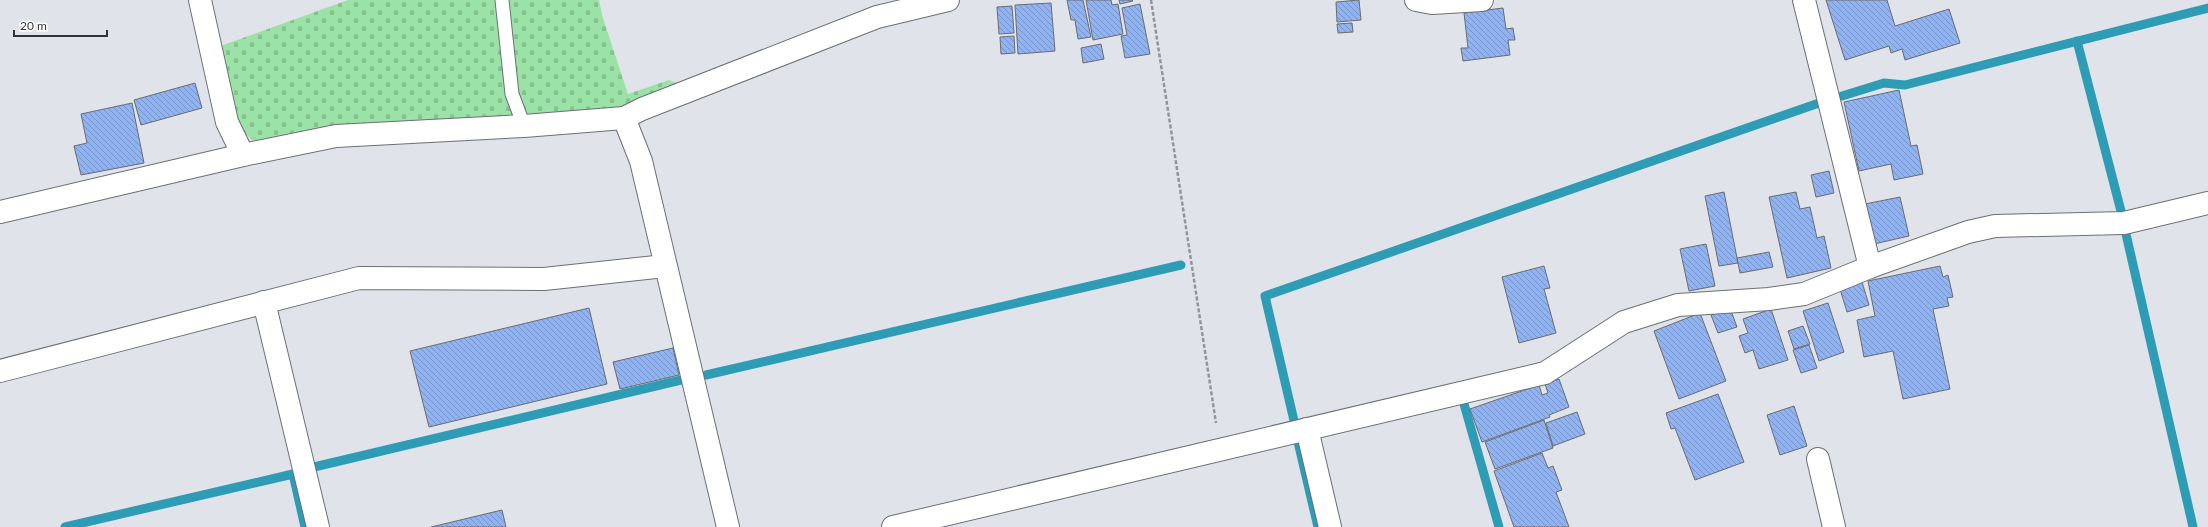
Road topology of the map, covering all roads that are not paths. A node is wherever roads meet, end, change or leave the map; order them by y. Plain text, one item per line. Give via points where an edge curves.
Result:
1 (200, 0) edge
2 (502, 0) edge
3 (948, 0) edge
4 (1416, 0) edge
5 (1482, 0) edge
6 (1804, 0) edge
7 (624, 118) junction
8 (524, 126) junction
9 (243, 155) junction
10 (2208, 203) edge
11 (0, 212) edge
12 (666, 266) junction
13 (1870, 267) junction
14 (264, 302) junction
15 (0, 371) edge
16 (1307, 429) junction
17 (1818, 459) dead end
18 (318, 527) edge
19 (728, 527) edge
20 (893, 527) edge
21 (1330, 527) edge
22 (1834, 527) edge

1 - 9 street via 227,122
2 - 8 lane via 512,94
3 - 7 street via 877,17
4 - 5 street via 1432,3
6 - 13 street
7 - 8 street
7 - 12 street via 641,161
8 - 9 street via 336,136
9 - 11 street
10 - 13 street via 2124,223 1995,226 1968,232
12 - 14 street via 544,279 358,278
12 - 19 street
13 - 16 street via 1804,294 1769,300 1678,305 1624,322 1545,373
14 - 15 street
14 - 18 street
16 - 20 street
16 - 21 street
17 - 22 street

